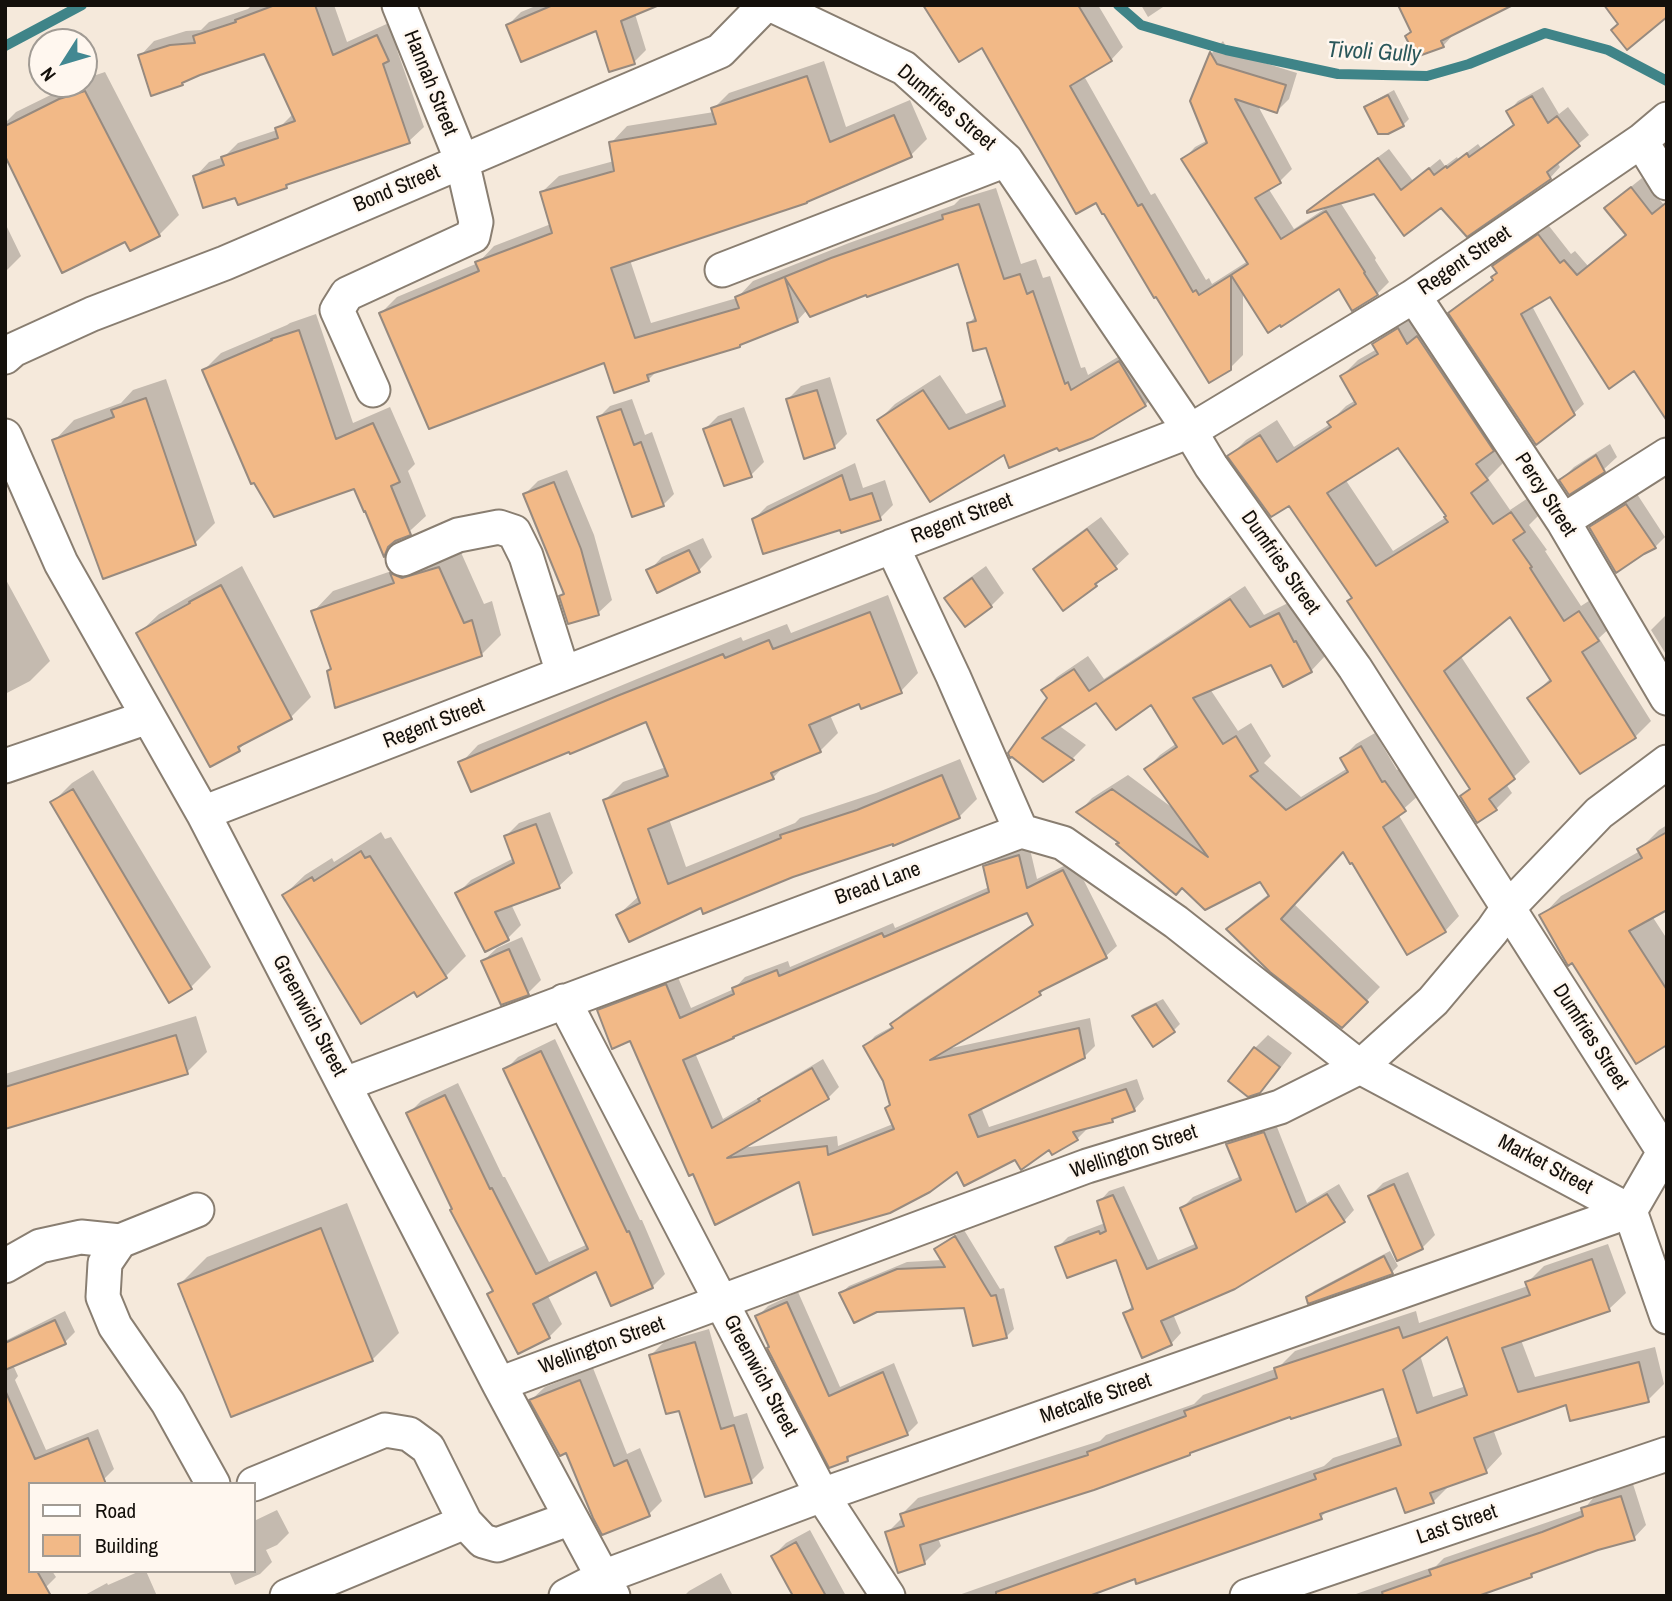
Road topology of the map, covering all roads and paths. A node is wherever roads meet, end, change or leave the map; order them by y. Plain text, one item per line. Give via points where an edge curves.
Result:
1 (399, 5) edge
2 (765, 5) edge
3 (772, 5) edge
4 (1667, 119) edge
5 (1641, 141) junction
6 (1006, 160) junction
7 (462, 161) junction
8 (1667, 183) edge
9 (722, 270) dead end
10 (1415, 296) junction
11 (9, 353) edge
12 (373, 390) dead end
13 (1190, 431) junction
14 (5, 436) edge
15 (1667, 455) edge
16 (1563, 521) junction
17 (892, 546) junction
18 (403, 559) dead end
19 (563, 673) junction
20 (1667, 698) edge
21 (148, 717) junction
22 (1667, 762) edge
23 (5, 766) edge
24 (203, 813) junction
25 (1021, 831) junction
26 (1508, 908) junction
27 (564, 1001) junction
28 (1360, 1068) junction
29 (345, 1084) junction
30 (1665, 1150) edge
31 (197, 1210) dead end
32 (1630, 1211) junction
33 (120, 1241) junction
34 (5, 1266) edge
35 (721, 1302) junction
36 (1667, 1317) edge
37 (499, 1384) junction
38 (1667, 1454) edge
39 (212, 1482) edge
40 (256, 1484) edge
41 (822, 1495) junction
42 (571, 1518) junction
43 (465, 1522) junction
44 (608, 1587) edge
45 (287, 1596) edge
46 (566, 1596) edge
47 (888, 1596) edge
48 (1247, 1596) edge

1 - 7 street, Hannah Street
2 - 7 street, Bond Street via 720,51
3 - 6 street, Dumfries Street via 904,68
4 - 5 street, Regent Street
5 - 8 street
5 - 10 street, Regent Street
6 - 9 street
6 - 13 street, Dumfries Street
7 - 11 street, Bond Street via 225,263 92,314
7 - 12 street, Hannah Street via 476,222 473,236 346,294 337,310
10 - 13 street, Regent Street
10 - 16 street, Percy Street
13 - 17 street, Regent Street
13 - 26 street, Dumfries Street via 1355,667
14 - 21 street, Greenwich Street via 61,563
15 - 16 street
16 - 20 street, Percy Street
17 - 19 street, Regent Street
17 - 25 street
18 - 19 street via 458,535 499,527 514,532
19 - 24 street, Regent Street
21 - 23 street
21 - 24 street, Greenwich Street
22 - 26 street, Wellington Street via 1599,813
24 - 29 street, Greenwich Street
25 - 27 street, Bread Lane
25 - 28 street via 1063,843 1164,914
26 - 28 street, Wellington Street via 1433,1001
26 - 30 street, Dumfries Street
27 - 29 street, Bread Lane
27 - 35 street, Greenwich Street
28 - 32 street, Market Street
28 - 35 street, Wellington Street via 1280,1107 1087,1166
29 - 37 street, Greenwich Street
30 - 32 street, Dumfries Street
31 - 33 street
32 - 36 street
32 - 41 street, Metcalfe Street
33 - 34 street via 81,1237 40,1246
33 - 39 street via 106,1263 103,1297 115,1326 168,1403
35 - 37 street, Wellington Street
35 - 41 street, Greenwich Street
37 - 42 street, Greenwich Street
38 - 48 street, Last Street
40 - 43 street via 385,1430 409,1434 428,1448
41 - 44 street, Metcalfe Street
41 - 47 street, Greenwich Street
42 - 43 street via 497,1545 483,1541
42 - 44 street, Greenwich Street
43 - 45 street
44 - 46 street, Metcalfe Street

